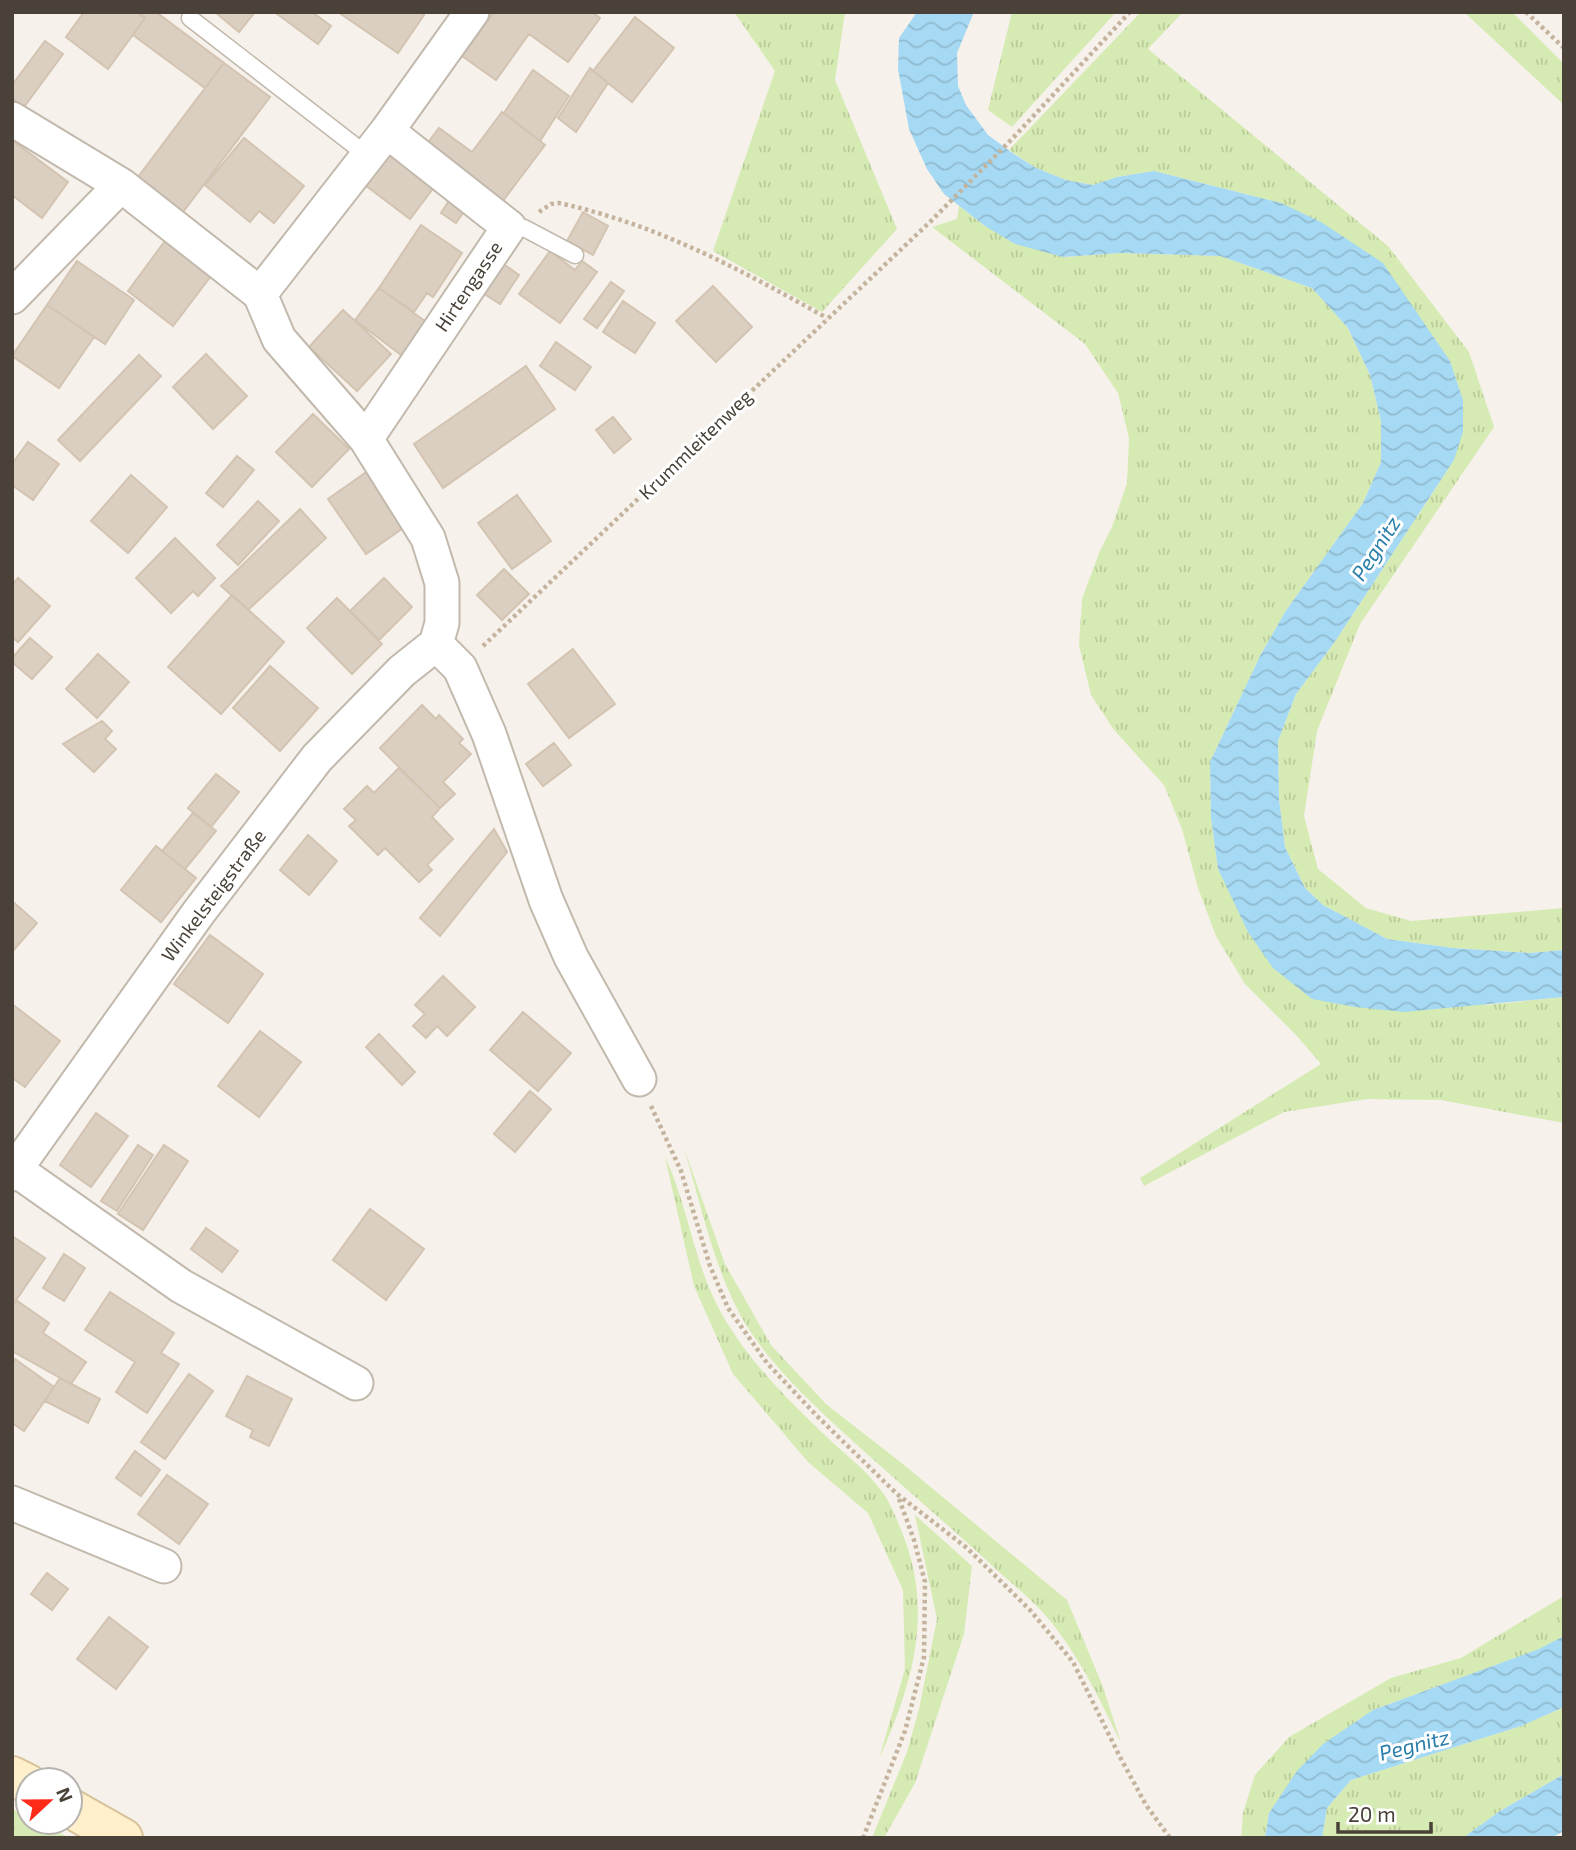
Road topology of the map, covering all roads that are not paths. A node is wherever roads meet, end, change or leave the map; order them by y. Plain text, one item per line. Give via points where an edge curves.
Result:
1 (472, 12) edge
2 (190, 18) dead end
3 (12, 119) edge
4 (378, 144) junction
5 (121, 185) junction
6 (516, 227) junction
7 (575, 255) dead end
8 (260, 294) junction
9 (12, 297) edge
10 (366, 439) junction
11 (436, 644) junction
12 (639, 1079) road end
13 (13, 1170) edge
14 (356, 1383) dead end
15 (12, 1503) edge
16 (164, 1566) dead end
17 (84, 1816) edge
18 (123, 1838) edge

1 - 4 street
2 - 4 lane
3 - 5 street
4 - 6 street, Hirtengasse
4 - 8 street
5 - 8 street
5 - 9 street
6 - 7 lane
6 - 10 street, Hirtengasse
8 - 10 street via 279,339
10 - 11 street via 429,538 442,583 442,623
11 - 12 street via 460,668 489,734 545,900
11 - 13 street, Winkelsteigstraße via 402,671 317,758 199,912
13 - 14 street, Winkelsteigstraße via 181,1286
15 - 16 street
17 - 18 main road

